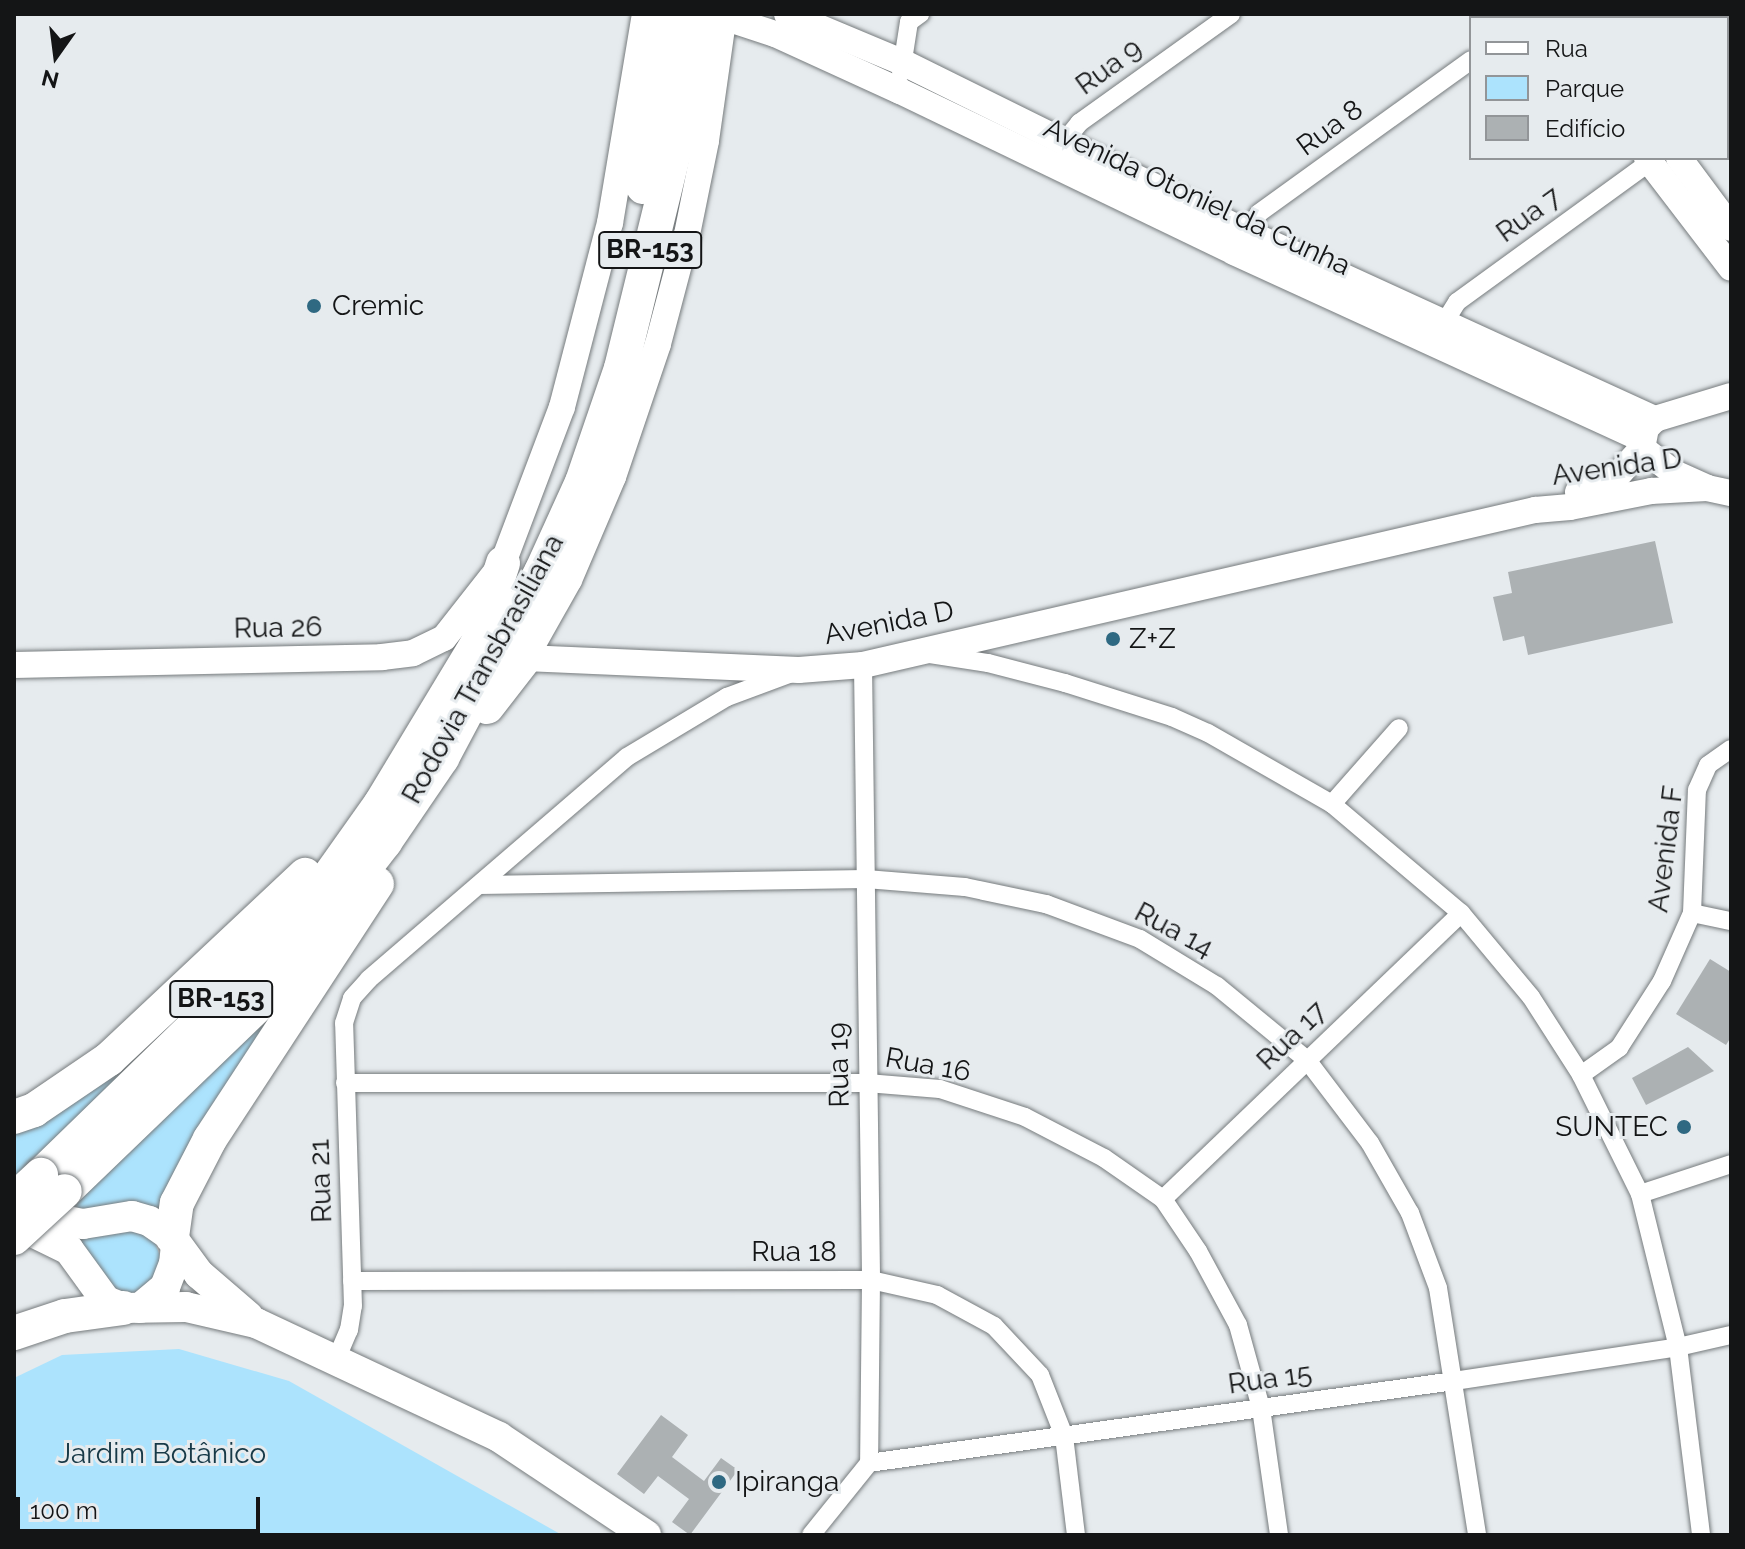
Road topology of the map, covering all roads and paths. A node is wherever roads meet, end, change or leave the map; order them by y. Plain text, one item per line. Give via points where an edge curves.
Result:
1 (645, 14) edge
2 (672, 14) edge
3 (787, 14) edge
4 (1231, 14) edge
5 (715, 15) edge
6 (913, 17) edge
7 (1469, 61) edge
8 (902, 62) junction
9 (900, 91) junction
10 (1063, 143) junction
11 (1650, 160) edge
12 (1652, 160) edge
13 (1680, 160) edge
14 (1731, 228) edge
15 (1240, 242) junction
16 (1731, 268) edge
17 (1444, 323) junction
18 (1731, 396) edge
19 (1646, 435) junction
20 (1723, 493) edge
21 (1535, 510) junction
22 (503, 563) junction
23 (477, 645) junction
24 (919, 652) junction
25 (525, 658) junction
26 (14, 665) edge
27 (863, 665) junction
28 (799, 670) junction
29 (1399, 728) dead end
30 (1731, 749) edge
31 (442, 758) junction
32 (381, 803) junction
33 (1332, 804) junction
34 (385, 842) junction
35 (866, 879) junction
36 (479, 885) junction
37 (1461, 913) junction
38 (1692, 913) junction
39 (1731, 921) edge
40 (352, 998) joint
41 (1307, 1060) junction
42 (1581, 1075) junction
43 (345, 1083) junction
44 (867, 1083) junction
45 (14, 1117) edge
46 (1731, 1164) edge
47 (53, 1183) junction
48 (1640, 1194) junction
49 (1163, 1199) junction
50 (14, 1200) edge
51 (14, 1223) edge
52 (14, 1238) edge
53 (174, 1240) junction
54 (871, 1280) junction
55 (352, 1281) junction
56 (132, 1308) junction
57 (256, 1323) junction
58 (14, 1333) edge
59 (1731, 1335) edge
60 (1678, 1347) junction
61 (336, 1360) junction
62 (1454, 1381) junction
63 (1261, 1408) junction
64 (1064, 1436) junction
65 (869, 1463) junction
66 (646, 1535) edge
67 (811, 1535) edge
68 (1076, 1535) edge
69 (1279, 1535) edge
70 (1477, 1535) edge
71 (1701, 1535) edge

1 - 22 main road, Rodovia Transbrasiliana via 610,223 578,350
2 - 23 highway, Rodovia Transbrasiliana / BR-153 via 655,130 601,359 561,477
3 - 8 main road, Avenida Otoniel da Cunha
4 - 10 street, Rua 9 via 1079,123
5 - 9 main road, Avenida Otoniel da Cunha via 775,34
5 - 25 main road, Rodovia Transbrasiliana via 709,124 658,344 613,477 569,580
5 - 31 highway, Rodovia Transbrasiliana / BR-153 via 682,120 621,368 592,454 541,572
6 - 8 street
7 - 15 street, Rua 8 via 1259,213
8 - 9 street
8 - 10 main road, Avenida Otoniel da Cunha
9 - 15 main road, Avenida Otoniel da Cunha
10 - 15 main road, Avenida Otoniel da Cunha
11 - 17 street, Rua 7 via 1457,302
12 - 16 main road
13 - 14 main road
15 - 17 main road, Avenida Otoniel da Cunha
15 - 19 main road, Avenida Otoniel da Cunha
17 - 19 main road, Avenida Otoniel da Cunha
18 - 19 main road
19 - 20 main road via 1674,473
19 - 21 main road, Avenida D via 1618,475
20 - 21 main road, Avenida D via 1651,491
21 - 24 main road, Avenida D
22 - 23 highway
22 - 26 main road, Rua 26 via 444,638 413,653
23 - 32 highway, Rodovia Transbrasiliana / BR-153
24 - 27 main road, Avenida D
24 - 33 street via 988,663 1172,717
25 - 28 main road
25 - 31 highway
27 - 28 main road, Avenida D
27 - 35 street, Rua 19
28 - 36 street, Avenida D via 727,697 627,757
29 - 33 street
30 - 38 street, Avenida F via 1708,765 1697,790
31 - 34 highway, Rodovia Transbrasiliana / BR-153
32 - 45 highway via 109,1059 34,1110
32 - 47 highway, Rodovia Transbrasiliana / BR-153 via 325,882
33 - 37 street
34 - 47 highway, Rodovia Transbrasiliana / BR-153 via 259,1004
34 - 53 highway via 386,868 379,880 187,1181 177,1203
35 - 36 street, Rua 14
35 - 41 street, Rua 14 via 965,887 1046,904 1140,939 1217,986
35 - 44 street, Rua 19
36 - 40 street, Avenida D
37 - 41 street, Rua 17
37 - 42 street via 1531,997
38 - 39 street
38 - 42 street, Avenida F via 1662,981 1619,1048
40 - 43 street, Rua 21 via 344,1023
41 - 49 street, Rua 17
41 - 62 street, Rua 14 via 1370,1143 1410,1213 1438,1288
42 - 48 street
43 - 44 street, Rua 16
43 - 55 street, Rua 21
44 - 49 street, Rua 16 via 940,1089 1025,1117 1104,1158
44 - 54 street, Rua 19
46 - 48 street
47 - 50 highway, Rodovia Transbrasiliana / BR-153, bridge
47 - 52 highway, Rodovia Transbrasiliana / BR-153, bridge
48 - 60 street
49 - 63 street, Rua 16 via 1238,1325
50 - 53 main road via 83,1224 132,1216 149,1221
51 - 56 main road via 69,1250 100,1296
53 - 56 main road via 174,1264 165,1287
53 - 57 main road via 199,1274
54 - 55 street, Rua 18
54 - 64 street, Rua 18 via 937,1295 994,1326 1040,1375
54 - 65 street, Rua 19
55 - 61 street, Rua 21 via 349,1330
56 - 57 main road via 186,1307
56 - 58 highway via 65,1316
57 - 61 main road
59 - 60 street, Rua 15
60 - 62 street, Rua 15
60 - 71 street
61 - 66 main road via 499,1437
62 - 63 street, Rua 15
62 - 70 street, Rua 14
63 - 64 street, Rua 15
63 - 69 street, Rua 16
64 - 65 street, Rua 15
64 - 68 street, Rua 18
65 - 67 street

